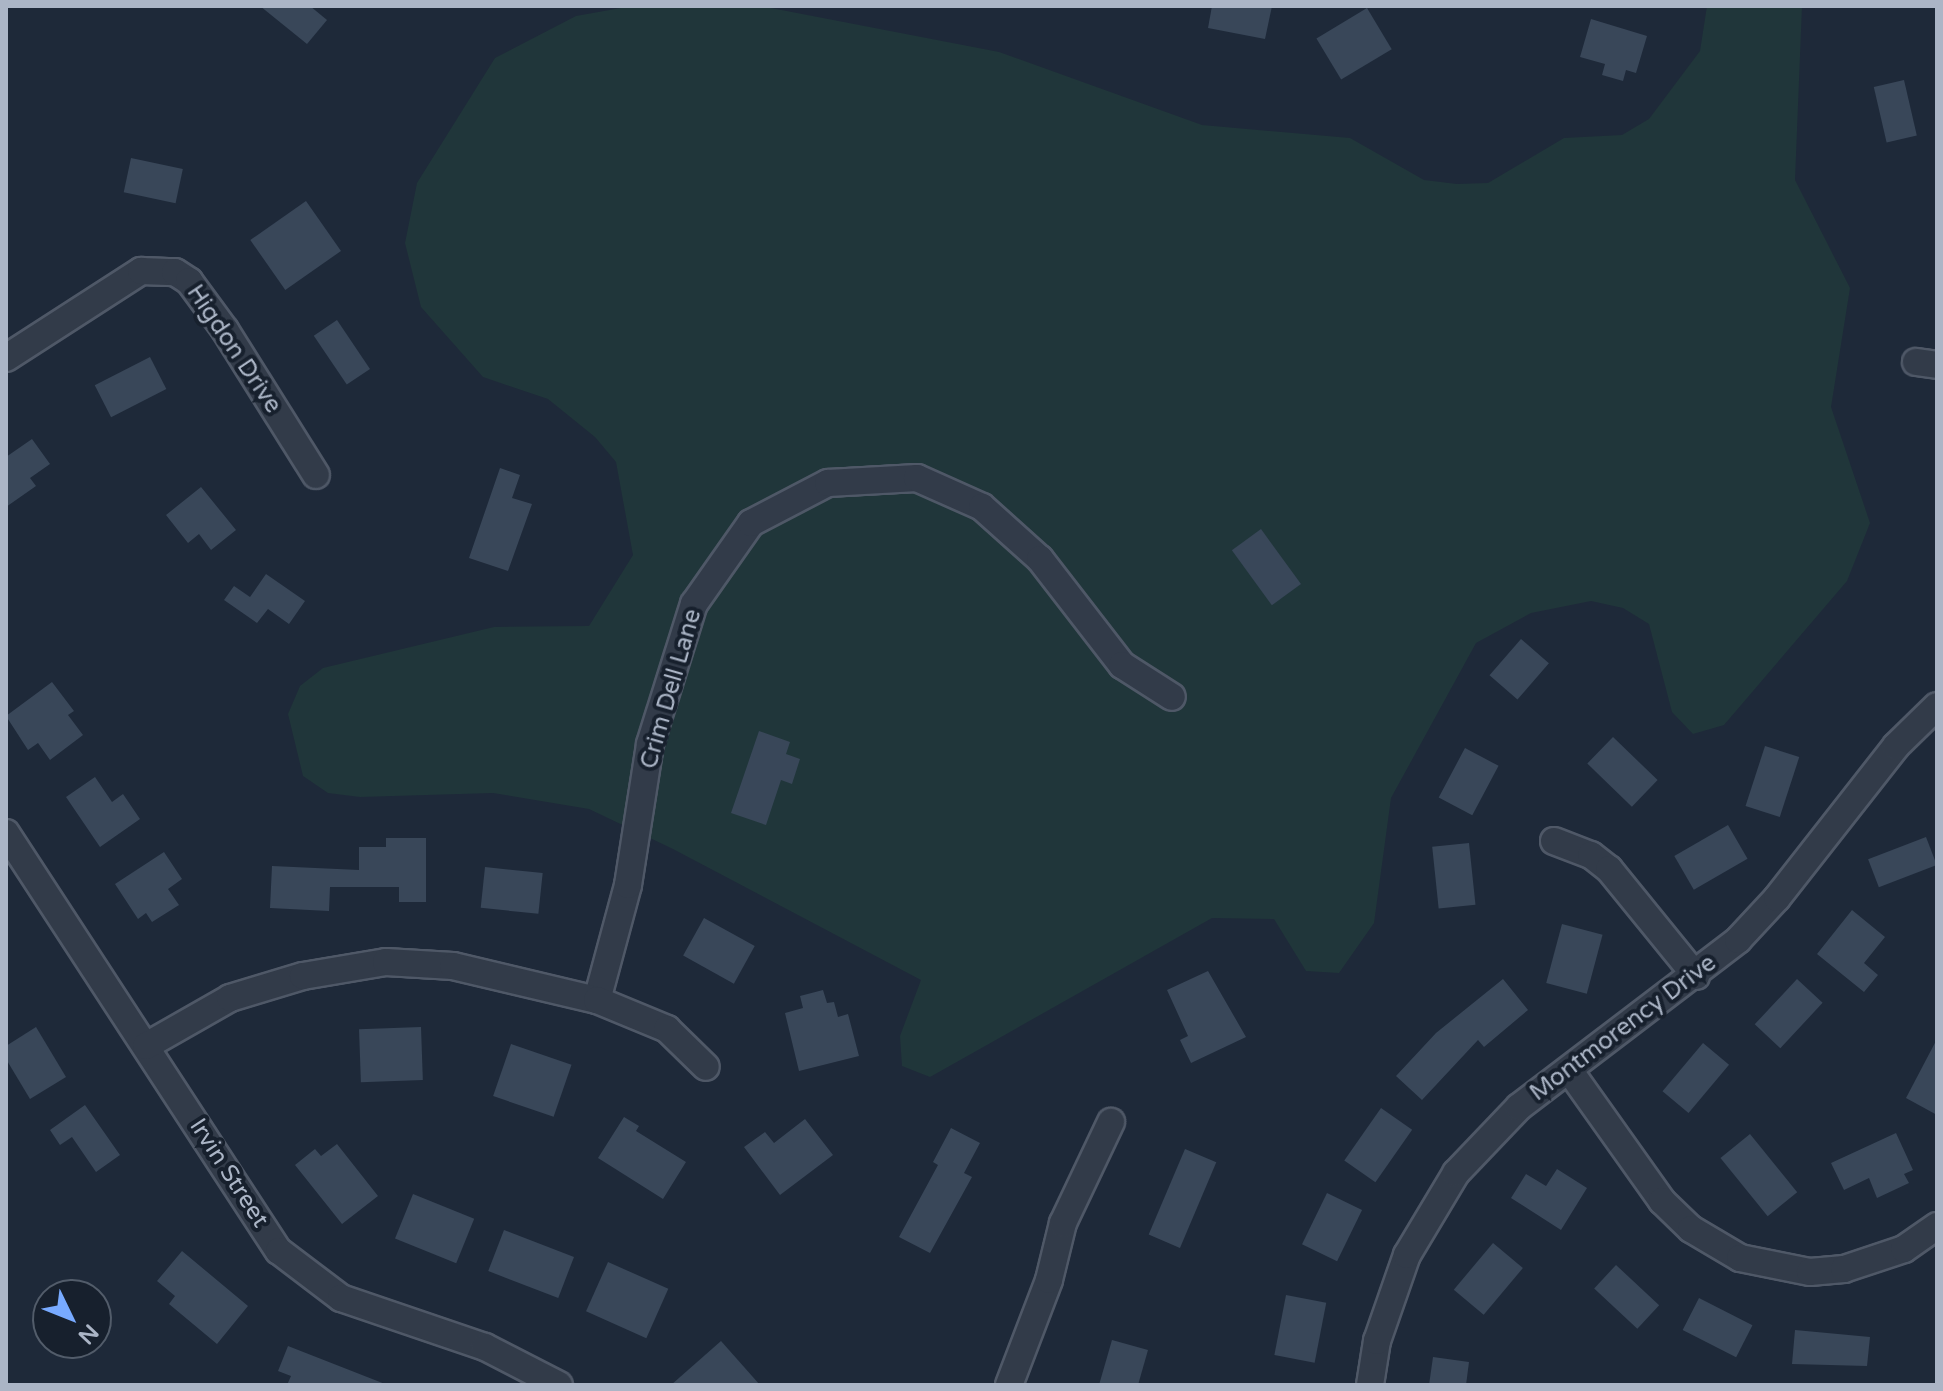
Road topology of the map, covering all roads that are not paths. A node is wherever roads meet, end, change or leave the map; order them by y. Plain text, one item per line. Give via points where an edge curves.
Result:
1 (6, 358) edge
2 (316, 475) dead end
3 (1172, 697) dead end
4 (1937, 706) edge
5 (6, 833) edge
6 (1554, 841) dead end
7 (1696, 976) junction
8 (597, 1000) junction
9 (146, 1046) junction
10 (706, 1067) dead end
11 (1569, 1070) junction
12 (1111, 1122) dead end
13 (1937, 1226) edge
14 (559, 1385) edge
15 (1009, 1385) edge
16 (1370, 1385) edge

1 - 2 street, Higdon Drive via 141,271 175,272 189,281 225,330
3 - 8 street, Crim Dell Lane via 1122,665 1040,559 982,507 917,478 828,483 751,523 694,604 650,744 628,885
4 - 7 street, Montmorency Drive via 1855,795 1777,898
5 - 9 street, Irvin Street
6 - 7 street via 1591,855 1609,869
7 - 11 street, Montmorency Drive
8 - 9 street via 453,966 386,962 303,976 230,998
8 - 10 street via 667,1029
9 - 14 street, Irvin Street via 279,1251 307,1275 341,1298 485,1347
11 - 13 street via 1662,1201 1691,1229 1740,1258 1810,1272 1844,1269 1904,1249
11 - 16 street, Montmorency Drive via 1485,1139 1429,1214 1389,1300
12 - 15 street via 1063,1223 1049,1280

